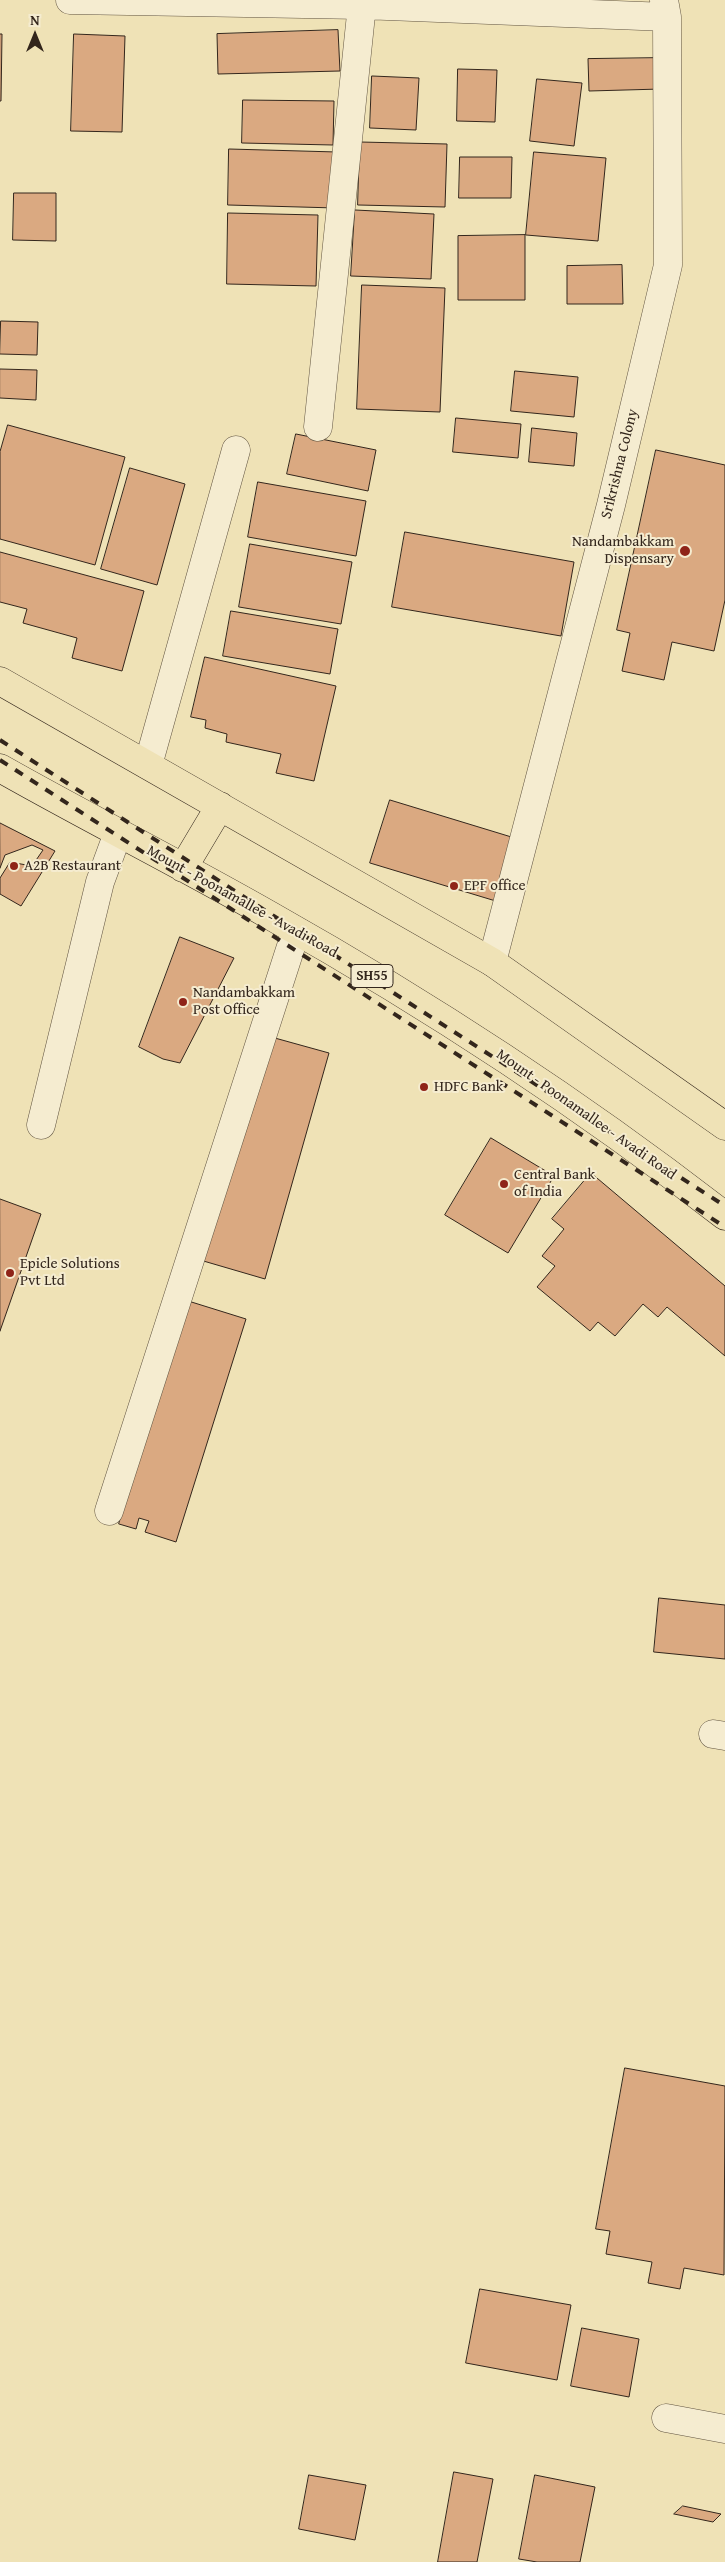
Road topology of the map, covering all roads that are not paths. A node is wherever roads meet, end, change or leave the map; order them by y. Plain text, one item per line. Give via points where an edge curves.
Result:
1 (80, 0) edge
2 (362, 5) junction
3 (665, 8) edge
4 (318, 427) dead end
5 (236, 450) dead end
6 (0, 681) edge
7 (148, 765) junction
8 (0, 768) edge
9 (220, 806) junction
10 (118, 834) junction
11 (183, 868) junction
12 (296, 931) junction
13 (492, 962) junction
14 (41, 1124) dead end
15 (725, 1126) edge
16 (725, 1216) edge
17 (109, 1511) dead end
18 (666, 2418) dead end
19 (725, 2429) edge

1 - 2 street
2 - 3 street
2 - 4 street
3 - 13 street, Srikrishna Colony via 668,265 608,514
5 - 7 street
6 - 7 main road
7 - 9 main road
8 - 10 main road, Mount - Poonamallee - Avadi Road / SH55
9 - 11 main road
9 - 13 main road
10 - 11 main road, Mount - Poonamallee - Avadi Road / SH55
10 - 14 street via 100,882
11 - 12 main road, Mount - Poonamallee - Avadi Road / SH55
12 - 16 main road, Mount - Poonamallee - Avadi Road / SH55 via 472,1036 641,1151
12 - 17 street
13 - 15 main road
18 - 19 street

